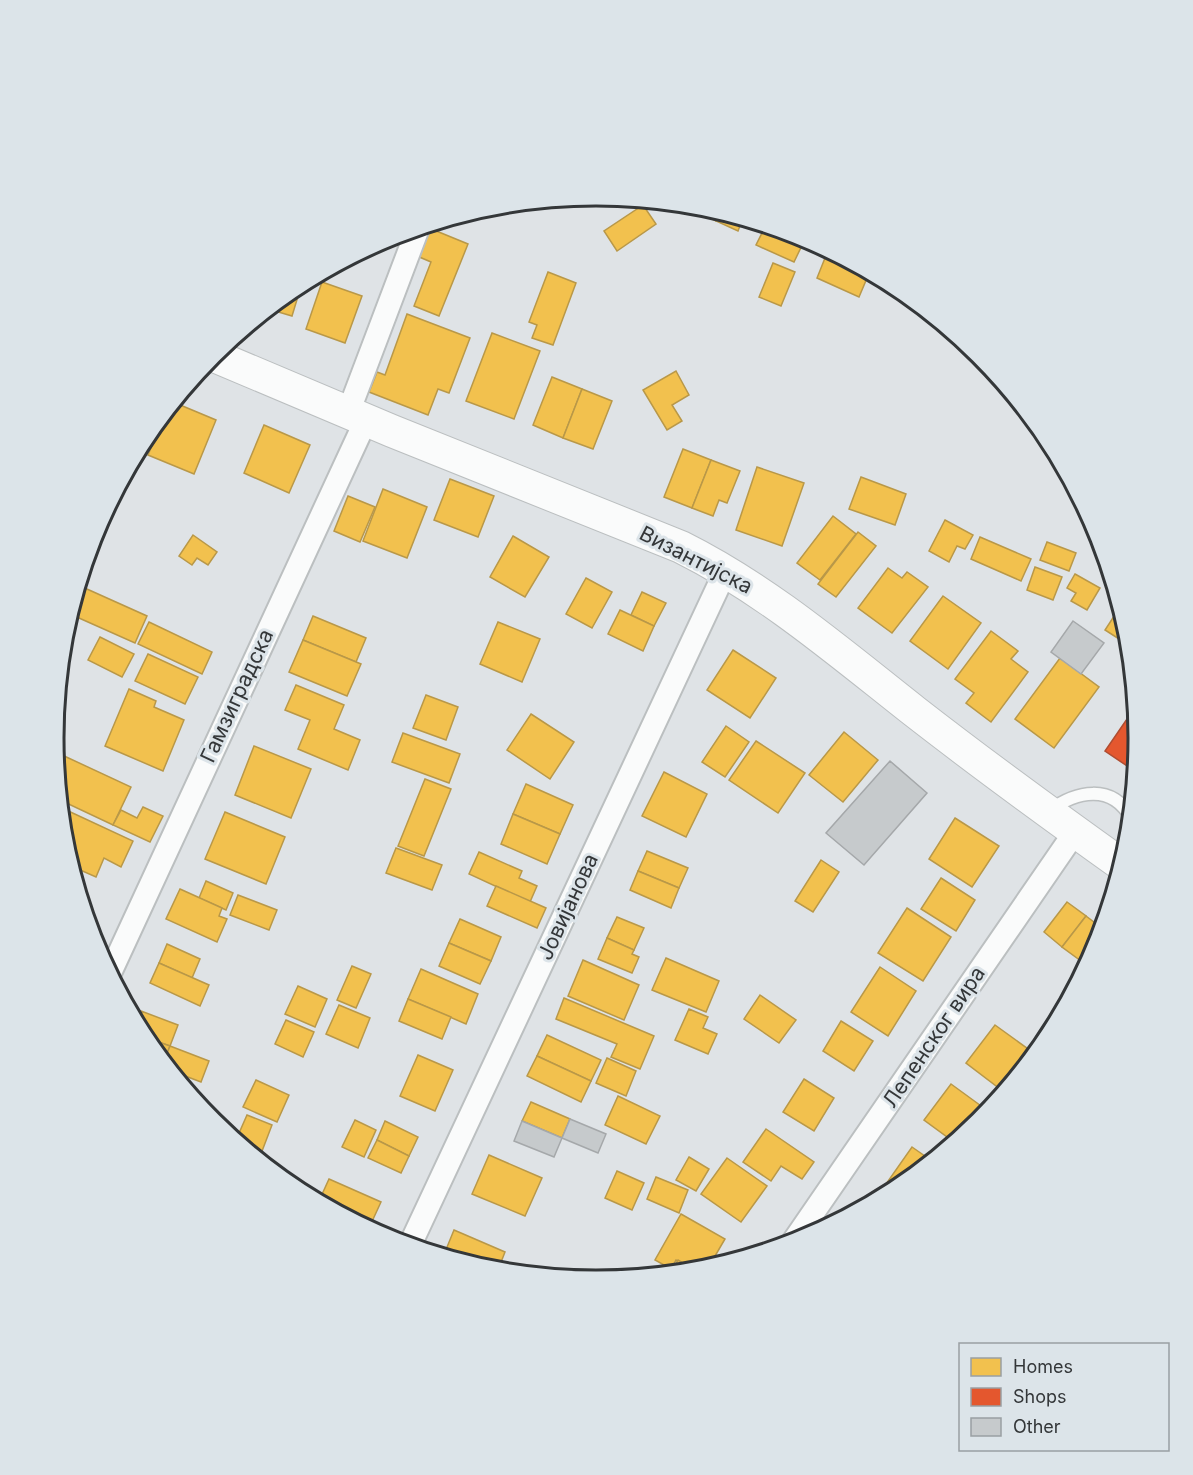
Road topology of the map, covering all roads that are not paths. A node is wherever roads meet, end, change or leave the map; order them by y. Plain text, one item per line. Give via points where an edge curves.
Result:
1 (415, 238) edge
2 (222, 359) edge
3 (357, 417) junction
4 (726, 570) junction
5 (1124, 809) edge
6 (1049, 812) junction
7 (1075, 832) junction
8 (1114, 860) edge
9 (115, 963) edge
10 (803, 1228) edge
11 (414, 1237) edge

1 - 3 street, Гамзиградска
2 - 3 street, Византијска
3 - 4 street, Византијска via 672,544
3 - 9 street, Гамзиградска
4 - 6 street, Византијска via 785,609
4 - 11 street, Јовијанова
5 - 6 lane via 1107,795 1095,793 1075,796
6 - 7 street, Византијска
7 - 8 street, Византијска
7 - 10 street, Лепенског вира

